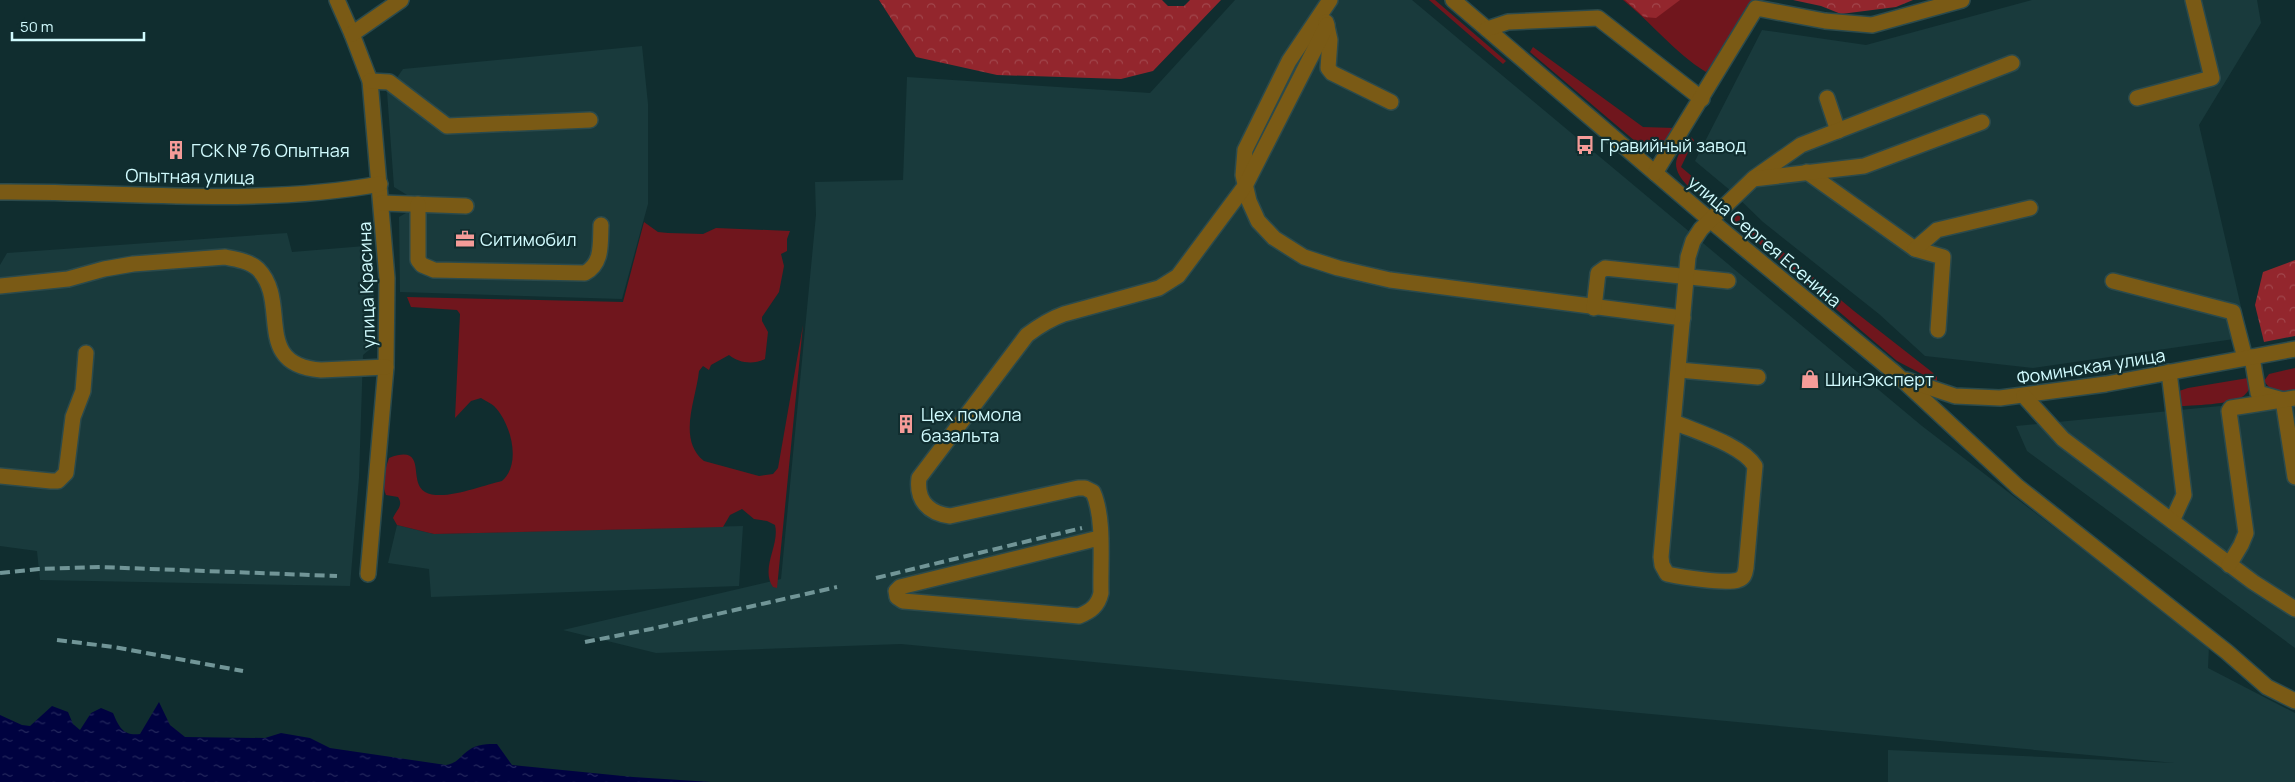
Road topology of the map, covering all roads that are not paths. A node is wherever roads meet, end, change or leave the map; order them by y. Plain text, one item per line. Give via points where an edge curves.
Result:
1 (337, 0) edge
2 (401, 0) edge
3 (1330, 0) edge
4 (1453, 0) edge
5 (1962, 0) edge
6 (2193, 0) edge
7 (1324, 20) junction
8 (1487, 29) junction
9 (352, 34) junction
10 (2012, 62) dead end
11 (370, 81) junction
12 (1827, 98) dead end
13 (2137, 98) dead end
14 (1702, 99) junction
15 (1391, 102) dead end
16 (590, 120) dead end
17 (1982, 122) dead end
18 (1838, 131) junction
19 (1807, 172) junction
20 (1655, 173) junction
21 (1753, 179) junction
22 (380, 184) junction
23 (1245, 186) junction
24 (0, 192) edge
25 (382, 203) junction
26 (418, 204) junction
27 (466, 206) dead end
28 (2030, 208) dead end
29 (1710, 220) junction
30 (601, 226) dead end
31 (1915, 249) junction
32 (1687, 276) junction
33 (1728, 281) dead end
34 (2113, 281) dead end
35 (0, 286) edge
36 (1594, 308) junction
37 (1683, 318) junction
38 (1938, 330) dead end
39 (2295, 349) edge
40 (86, 353) dead end
41 (2249, 358) junction
42 (386, 368) junction
43 (1679, 370) junction
44 (2169, 372) junction
45 (1895, 374) junction
46 (1758, 377) dead end
47 (2258, 393) junction
48 (2024, 396) junction
49 (2289, 399) edge
50 (2231, 408) junction
51 (1674, 422) junction
52 (0, 476) edge
53 (2295, 477) edge
54 (2172, 521) junction
55 (1099, 538) junction
56 (2230, 565) junction
57 (368, 574) dead end
58 (2295, 609) edge
59 (2295, 701) edge

1 - 9 street, улица Красина
2 - 9 street
3 - 7 street
4 - 8 street, улица Сергея Есенина
5 - 14 street via 1872,25 1825,21 1756,8
6 - 13 street via 2212,78
7 - 15 street via 1330,40 1328,68 1332,73
7 - 23 street
8 - 14 street via 1508,22 1598,18
8 - 20 street, улица Сергея Есенина
9 - 11 street, улица Красина
10 - 18 street
11 - 16 street via 389,82 447,126
11 - 22 street, улица Красина
12 - 18 street
14 - 20 street
17 - 19 street via 1864,166
18 - 21 street via 1802,145
19 - 21 street
19 - 31 street
20 - 29 street, улица Сергея Есенина
21 - 29 street
22 - 24 street, Опытная улица via 326,192 215,198 74,191
22 - 25 street, улица Красина
23 - 36 street via 1253,211 1266,230 1284,246 1312,259 1354,273 1390,280
23 - 55 street via 1185,267 1169,283 1064,314 1027,335 919,478 918,496 922,503 936,513 950,516 1085,488 1097,501
25 - 26 street
25 - 42 street, улица Красина via 388,302
26 - 27 street
26 - 30 street via 418,260 434,270 585,273 591,270 598,258
28 - 31 street via 1937,230
29 - 32 street via 1693,241
29 - 45 street, улица Сергея Есенина
31 - 38 street via 1943,257
32 - 33 street
32 - 36 street via 1604,268 1598,273
32 - 37 street
34 - 41 street via 2233,312
35 - 42 street via 68,279 133,264 225,257 257,268 264,276 271,297 275,337 284,355 293,362 321,370
36 - 37 street
37 - 43 street
39 - 41 street, Фоминская улица
40 - 52 street via 66,473 62,478 51,481
41 - 44 street, Фоминская улица
41 - 47 street
42 - 57 street, улица Красина
43 - 46 street
43 - 51 street
44 - 48 street, Фоминская улица
44 - 54 street via 2184,495
45 - 48 street, Фоминская улица via 1955,396 1983,399
45 - 59 street via 2018,487 2267,687
47 - 49 street
47 - 50 street
48 - 54 street via 2064,439
49 - 50 street
49 - 53 street
50 - 56 street via 2246,533
51 - 51 street via 1662,565 1667,574 1677,576 1739,580 1746,568 1754,466 1749,457 1738,450
54 - 56 street
55 - 55 street via 1099,602 1079,616 903,601 897,597 896,591 900,587
56 - 58 street

